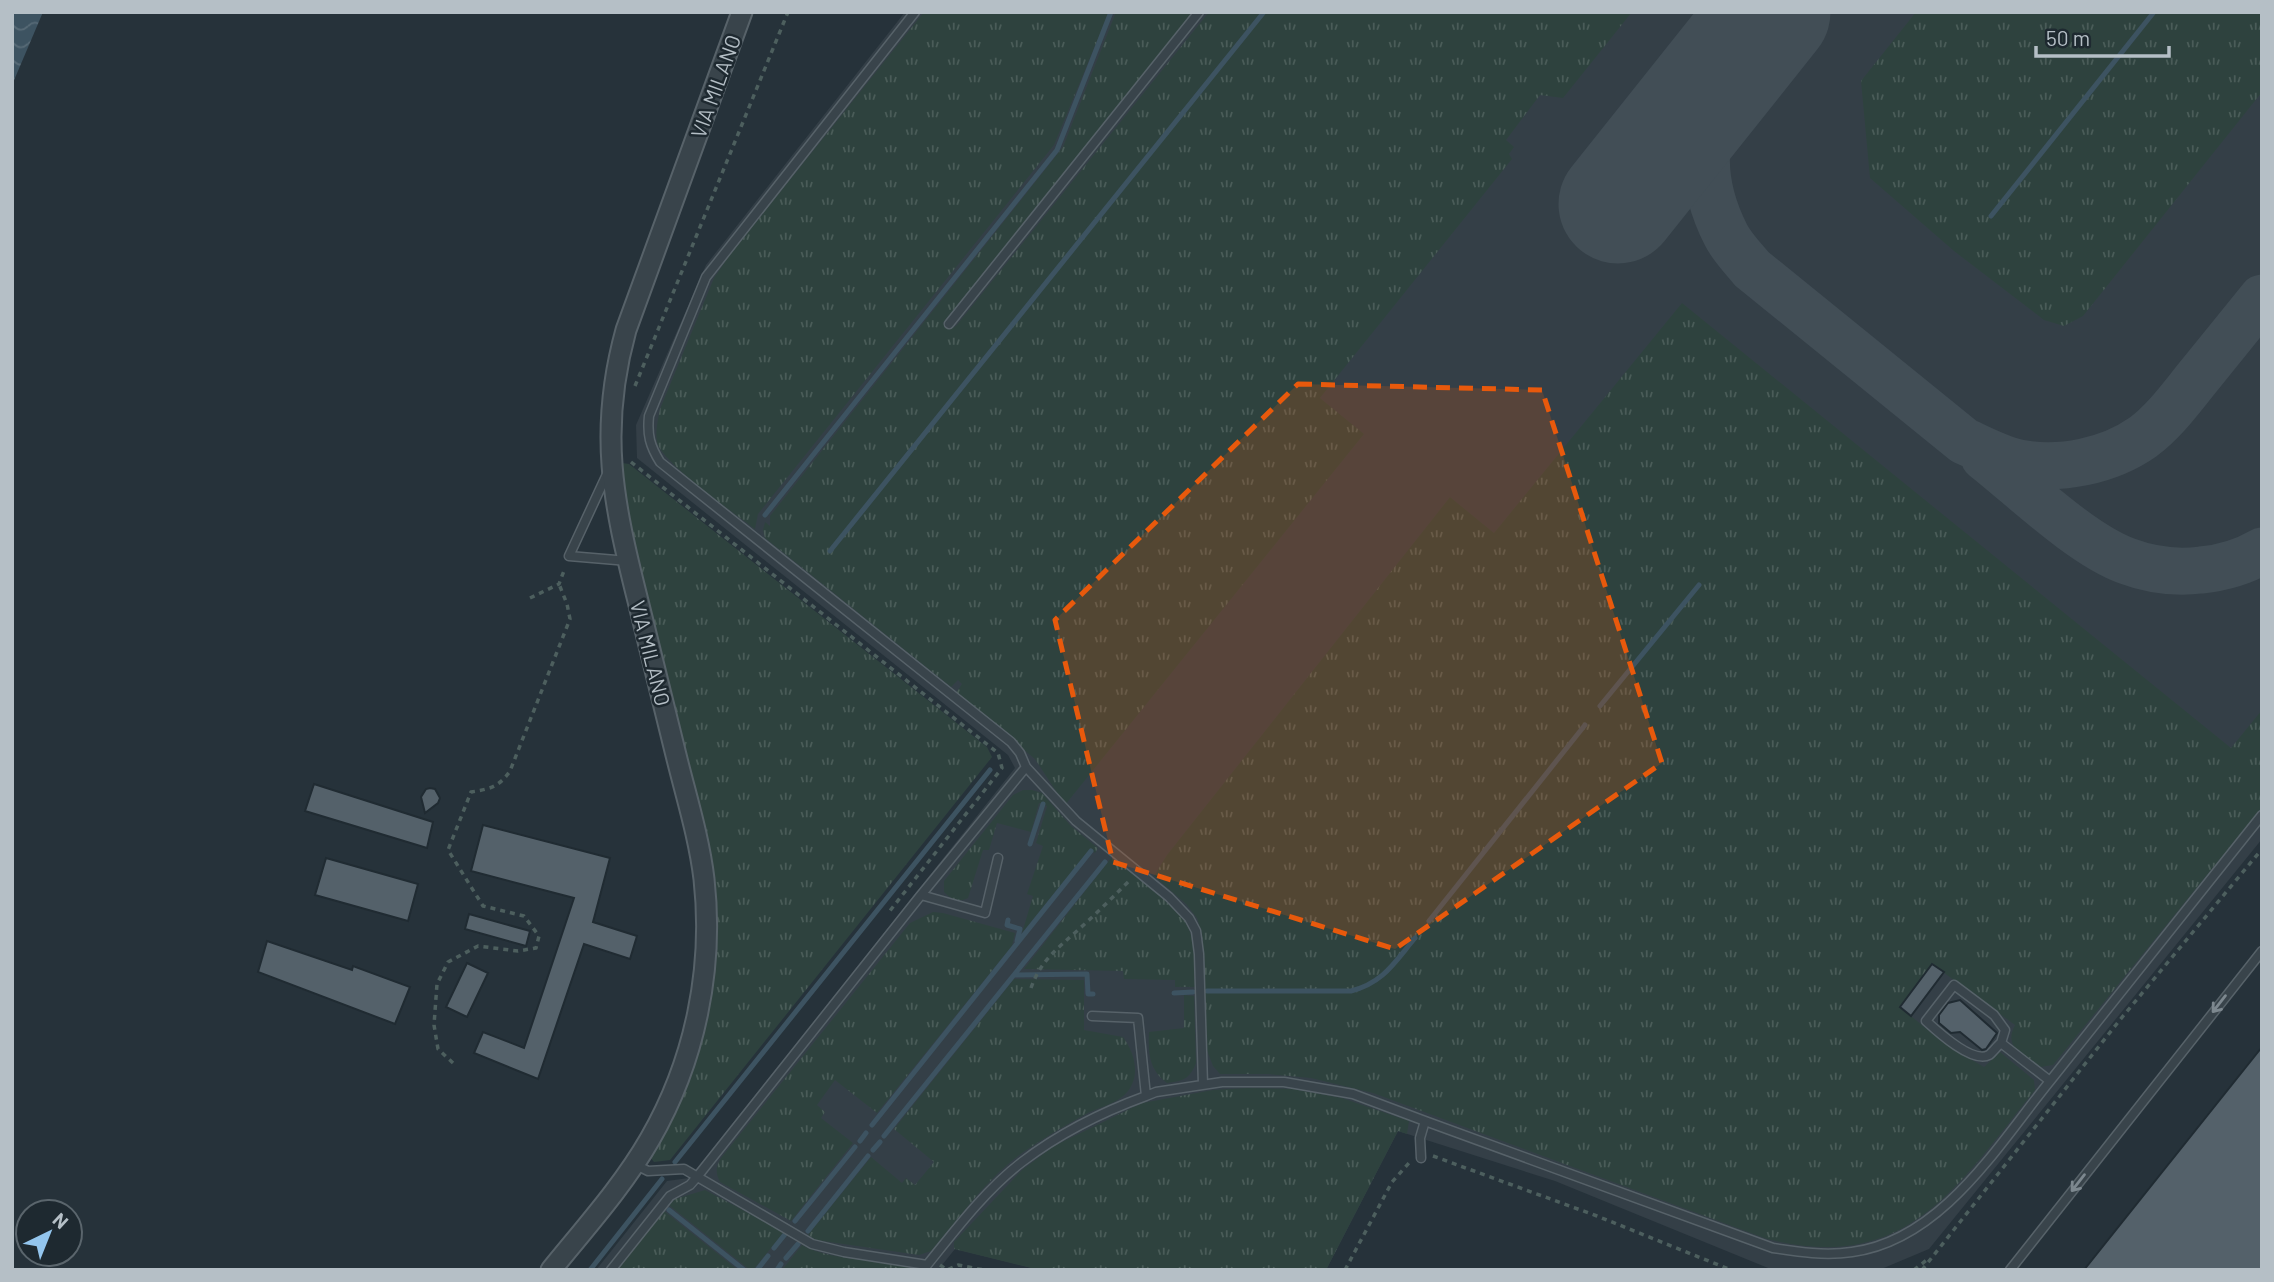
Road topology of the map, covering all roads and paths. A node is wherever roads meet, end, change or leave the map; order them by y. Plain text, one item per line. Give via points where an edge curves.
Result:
1 (743, 12) edge
2 (788, 12) edge
3 (915, 12) edge
4 (1199, 12) edge
5 (949, 324) dead end
6 (634, 387) dead end
7 (629, 451) dead end
8 (610, 466) junction
9 (569, 556) junction
10 (628, 561) junction
11 (559, 584) junction
12 (530, 598) dead end
13 (1026, 767) junction
14 (2262, 815) edge
15 (2262, 849) edge
16 (998, 858) dead end
17 (1137, 872) junction
18 (921, 895) junction
19 (882, 921) dead end
20 (2262, 951) edge
21 (1031, 988) dead end
22 (1091, 1016) dead end
23 (2001, 1042) junction
24 (453, 1063) dead end
25 (2050, 1081) junction
26 (1203, 1085) junction
27 (1146, 1096) junction
28 (1425, 1121) junction
29 (1421, 1158) junction
30 (634, 1164) junction
31 (697, 1177) junction
32 (1933, 1255) junction
33 (925, 1267) edge
34 (551, 1270) edge
35 (611, 1270) edge
36 (947, 1270) edge
37 (984, 1270) edge
38 (1345, 1270) edge
39 (1731, 1270) edge
40 (1914, 1270) edge
41 (1922, 1270) edge
42 (2010, 1270) edge

1 - 8 street, VIA MILANO via 626,330 612,397
2 - 6 path
3 - 13 lane via 706,277 649,416 647,433 660,462 1011,742
4 - 5 lane
7 - 19 path via 631,463 998,753 1002,768
8 - 9 lane
8 - 10 street, VIA MILANO
9 - 10 lane
9 - 11 path
10 - 30 street, VIA MILANO via 697,838 706,930 702,989 689,1047 665,1110
11 - 12 path
11 - 24 path via 570,619 510,771 502,782 471,792 448,850 483,906 524,916 539,936 536,948 517,951 478,946 448,962 437,984 434,1025 438,1049
13 - 17 lane via 1076,821
13 - 18 lane
14 - 25 lane
15 - 32 path
16 - 18 lane via 985,913
17 - 21 path via 1056,947
17 - 26 lane via 1169,897 1196,931
18 - 31 lane
20 -> 42 lane
22 - 27 lane via 1138,1018
23 - 23 lane via 2005,1030 1994,1015 1954,985 1926,1021 1945,1039 1978,1057 1988,1055
23 - 25 lane
25 - 28 lane via 1954,1199 1933,1216 1902,1237 1855,1252 1831,1254 1773,1248
26 - 27 lane
26 - 28 lane via 1254,1081 1315,1086 1353,1094
27 - 33 lane via 1103,1112 1021,1162
28 - 29 lane
29 - 38 path via 1412,1160 1392,1182
29 - 39 path via 1435,1155
30 - 31 lane via 648,1171 684,1169
30 - 34 street, VIA MILANO
31 - 33 lane via 812,1244
31 - 35 lane via 670,1196
32 - 40 path
32 - 41 path
33 - 36 path via 940,1265
36 - 37 path via 958,1265

